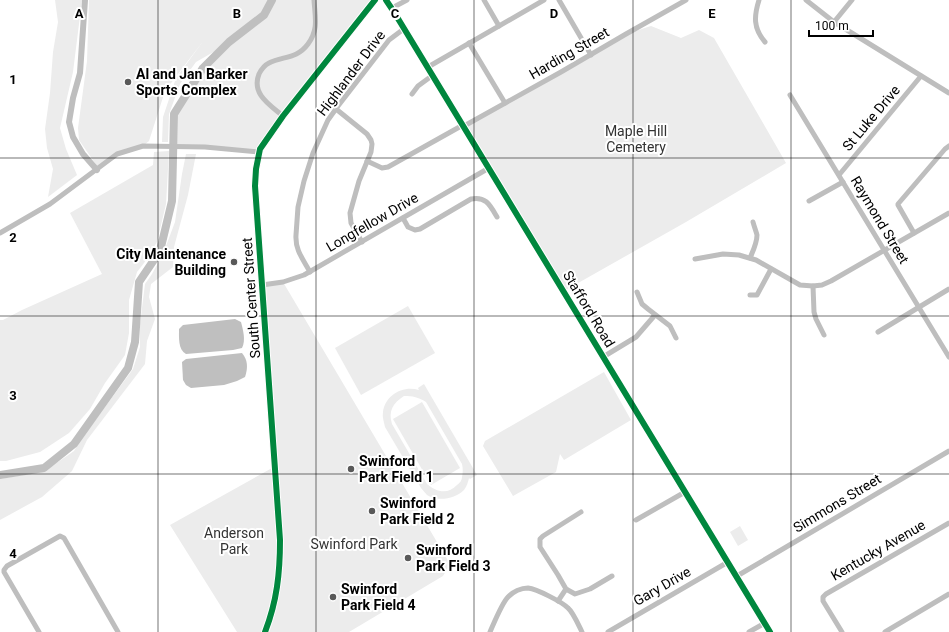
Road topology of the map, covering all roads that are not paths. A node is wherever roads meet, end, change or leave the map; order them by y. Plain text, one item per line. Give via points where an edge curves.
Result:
1 (84, 0) edge
2 (314, 0) edge
3 (375, 0) edge
4 (386, 0) edge
5 (407, 0) edge
6 (484, 0) edge
7 (544, 0) edge
8 (559, 0) edge
9 (686, 0) edge
10 (759, 0) edge
11 (806, 0) edge
12 (852, 0) edge
13 (392, 8) junction
14 (834, 22) junction
15 (499, 26) junction
16 (405, 28) junction
17 (765, 42) dead end
18 (469, 43) junction
19 (591, 55) junction
20 (428, 66) junction
21 (433, 75) junction
22 (921, 76) junction
23 (949, 93) edge
24 (412, 94) dead end
25 (790, 95) dead end
26 (505, 103) junction
27 (336, 109) junction
28 (283, 116) junction
29 (464, 125) junction
30 (949, 146) edge
31 (259, 152) junction
32 (367, 161) junction
33 (489, 168) junction
34 (97, 170) junction
35 (839, 175) junction
36 (843, 182) junction
37 (809, 201) dead end
38 (949, 213) edge
39 (497, 217) dead end
40 (403, 218) junction
41 (753, 222) dead end
42 (0, 233) edge
43 (914, 233) junction
44 (362, 242) junction
45 (884, 251) junction
46 (750, 258) junction
47 (695, 259) dead end
48 (771, 269) junction
49 (310, 272) junction
50 (262, 285) junction
51 (813, 286) junction
52 (949, 290) edge
53 (637, 292) dead end
54 (750, 295) dead end
55 (919, 307) junction
56 (655, 315) junction
57 (878, 332) dead end
58 (824, 335) dead end
59 (676, 338) dead end
60 (604, 357) junction
61 (949, 357) edge
62 (949, 451) edge
63 (685, 492) junction
64 (581, 512) dead end
65 (636, 520) dead end
66 (949, 523) edge
67 (728, 562) junction
68 (612, 576) dead end
69 (736, 576) junction
70 (566, 589) junction
71 (949, 594) edge
72 (558, 601) junction
73 (765, 623) junction
74 (39, 632) edge
75 (118, 632) edge
76 (265, 632) edge
77 (490, 632) edge
78 (582, 632) edge
79 (608, 632) edge
80 (748, 632) edge
81 (770, 632) edge
82 (842, 632) edge
83 (885, 632) edge

1 - 34 street via 80,73 69,122 78,146
2 - 28 street via 315,30 305,48 293,56 269,63 258,76 259,92
3 - 28 main road, South Center Street
4 - 13 street, Stafford Road
5 - 13 street
6 - 15 street
7 - 15 street
8 - 19 street
9 - 19 street, Harding Street
10 - 17 street via 755,23
11 - 14 street
12 - 14 street
13 - 16 street, Stafford Road
14 - 22 street
15 - 18 street
16 - 20 street, Stafford Road
16 - 27 street, Highlander Drive via 389,40
18 - 20 street
18 - 26 street
19 - 26 street, Harding Street
20 - 21 street, Stafford Road
21 - 24 street
21 - 29 street, Stafford Road
22 - 23 street
22 - 35 street, St Luke Drive
25 - 35 street, Raymond Street
26 - 29 street, Harding Street
27 - 32 street via 370,137 372,148
27 - 49 street, Highlander Drive via 313,153 298,207 296,246
28 - 31 main road, South Center Street
29 - 32 street, Harding Street via 388,167 382,168
29 - 33 street, Stafford Road
30 - 43 street via 898,204
31 - 34 street via 204,147 143,146 117,154
31 - 50 main road, South Center Street via 255,186
32 - 44 street via 350,213 351,223
33 - 40 street, Longfellow Drive
33 - 60 street, Stafford Road
34 - 42 street via 50,204
35 - 36 street, Raymond Street
36 - 37 street
36 - 45 street, Raymond Street
38 - 43 street
39 - 40 street via 485,200 478,198 471,199 420,229 408,227
40 - 44 street, Longfellow Drive
41 - 46 street via 756,242
43 - 45 street
44 - 49 street, Longfellow Drive
45 - 51 street via 827,283
45 - 55 street, Raymond Street
46 - 47 street via 723,254
46 - 48 street
48 - 51 street via 800,285
48 - 54 street via 757,295
49 - 50 street, Longfellow Drive via 292,279
50 - 76 main road, South Center Street via 280,540 278,586
51 - 58 street via 814,312
52 - 55 street
53 - 56 street via 642,304
55 - 57 street
55 - 61 street, Raymond Street
56 - 59 street via 670,326
56 - 60 street via 636,337
60 - 63 street, Stafford Road
62 - 69 street, Simmons Street
63 - 65 street
63 - 67 street, Stafford Road
64 - 70 street via 540,539 540,547
66 - 82 street, Kentucky Avenue via 823,597
67 - 69 street, Stafford Road
67 - 79 street, Gary Drive
68 - 70 street via 590,589 575,594
69 - 73 street, Stafford Road
70 - 72 street
71 - 83 street
72 - 77 street via 529,588 518,590 507,598
72 - 78 street via 570,609
73 - 80 street
73 - 81 street, Stafford Road
74 - 75 street via 4,570 60,536 64,538

